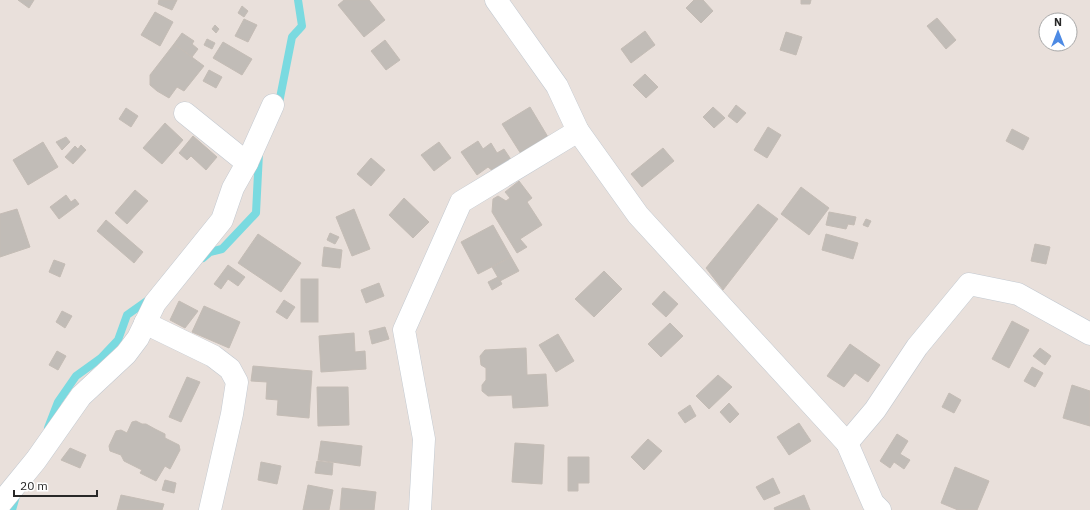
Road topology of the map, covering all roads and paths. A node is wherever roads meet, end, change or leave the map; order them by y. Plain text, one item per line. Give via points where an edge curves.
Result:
1 (496, 0) edge
2 (273, 105) dead end
3 (185, 113) dead end
4 (578, 131) junction
5 (246, 163) junction
6 (145, 323) junction
7 (1090, 334) edge
8 (847, 443) junction
9 (0, 504) edge
10 (210, 510) edge
11 (420, 510) edge
12 (880, 510) edge

1 - 4 street via 557,86
2 - 5 street
3 - 5 street
4 - 8 street via 638,214
4 - 11 street via 461,202 404,330 424,439
5 - 6 street via 233,188 222,220 155,303
6 - 9 street via 126,354 81,396 36,460
6 - 10 street via 213,356 230,369 237,382
7 - 8 street via 1018,294 969,284 918,347 875,410
8 - 12 street via 872,503

